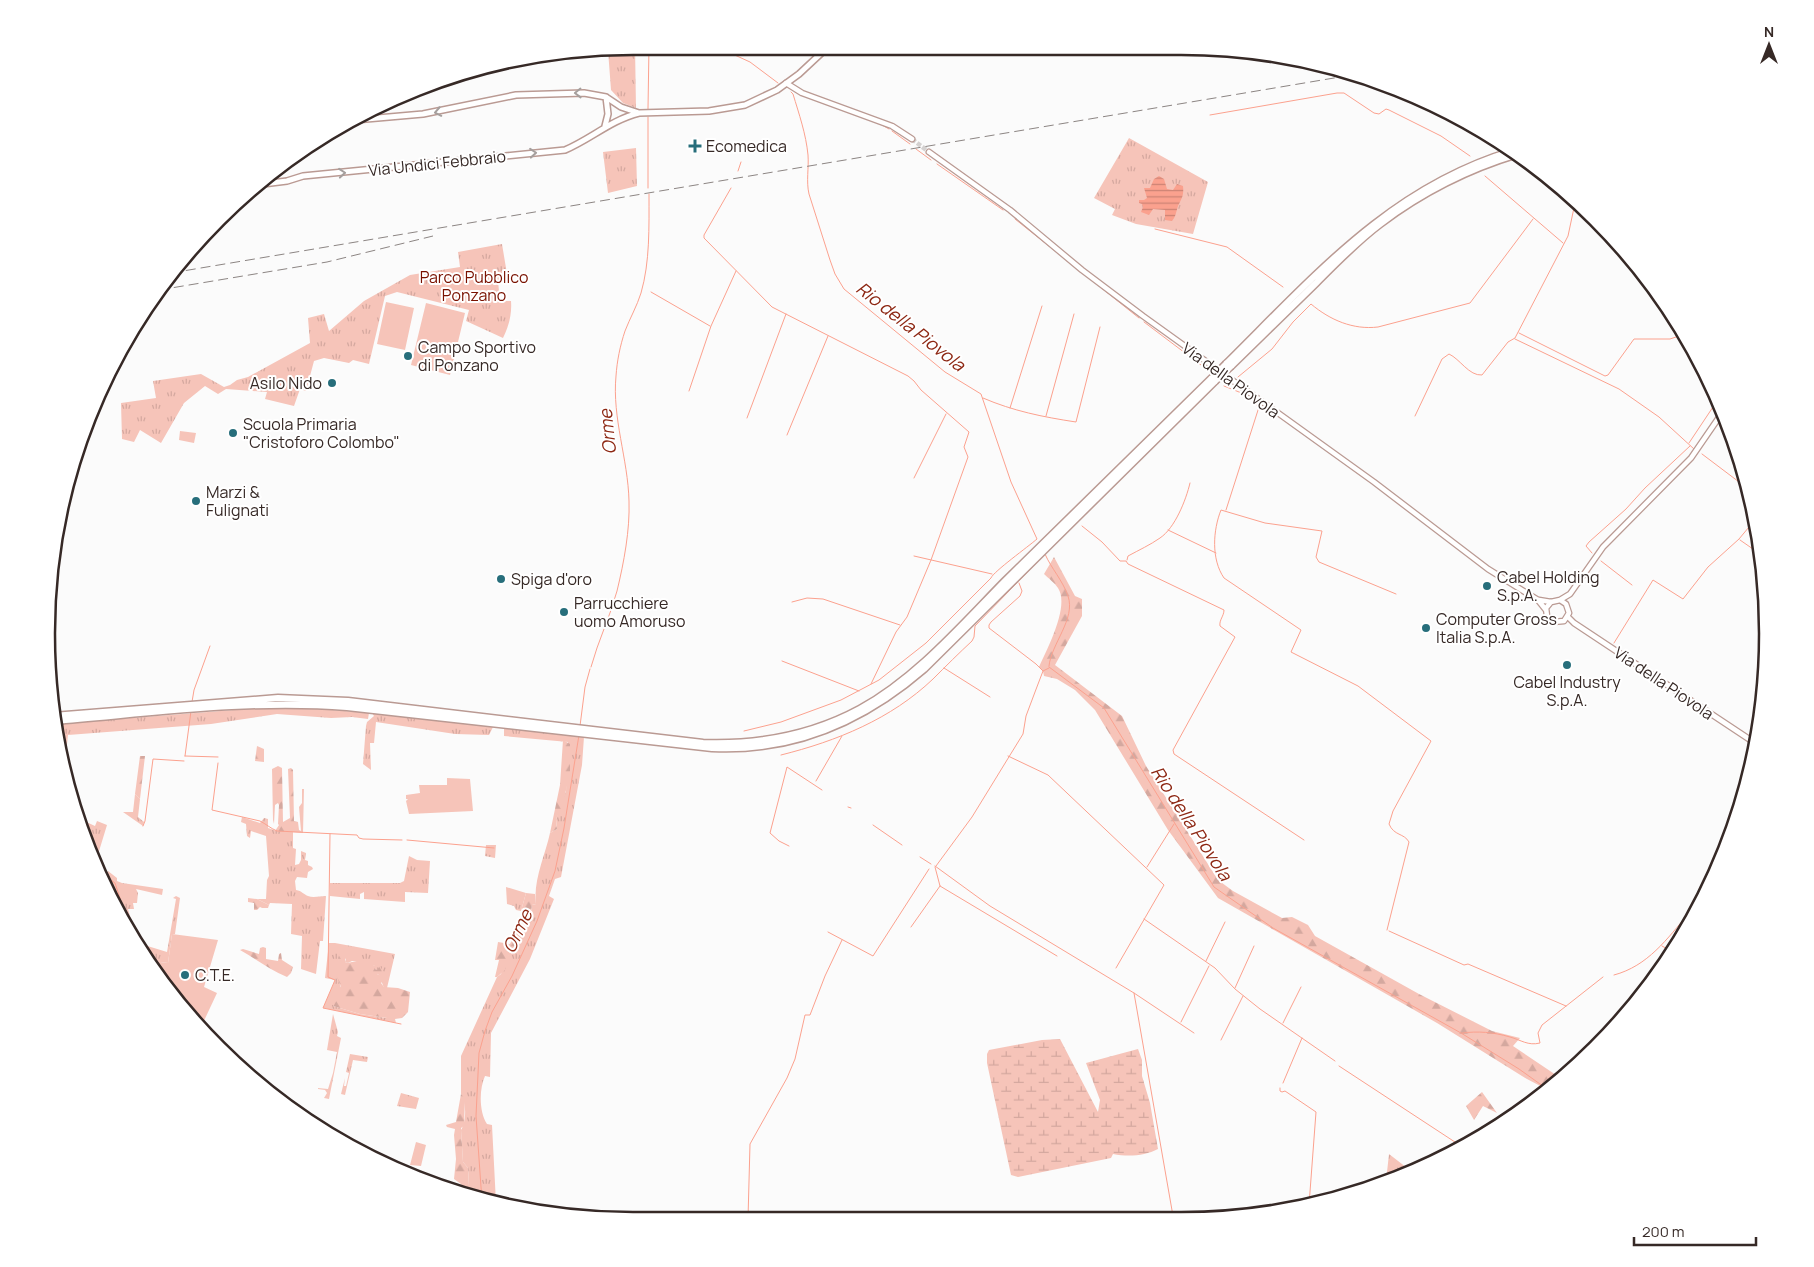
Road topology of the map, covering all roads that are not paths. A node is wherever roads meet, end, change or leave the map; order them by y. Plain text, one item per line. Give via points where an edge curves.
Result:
1 (819, 55) edge
2 (786, 83) junction
3 (606, 97) junction
4 (639, 114) junction
5 (371, 119) edge
6 (605, 127) junction
7 (912, 139) tunnel mouth
8 (929, 152) tunnel mouth
9 (1504, 154) edge
10 (1509, 157) edge
11 (271, 183) edge
12 (1229, 365) junction
13 (1718, 419) edge
14 (1570, 594) junction
15 (1538, 600) junction
16 (1560, 600) junction
17 (1551, 602) junction
18 (1568, 607) junction
19 (1546, 610) junction
20 (1568, 616) junction
21 (1564, 621) junction
22 (1574, 623) junction
23 (61, 717) edge
24 (68, 717) junction
25 (62, 719) edge
26 (1749, 739) edge

1 - 2 main road
2 - 4 main road via 760,98 728,109
2 - 7 street via 892,126
3 - 4 main road
3 -> 5 main road via 584,93 516,96 423,114
3 - 6 main road via 608,117
4 - 6 main road, Via Undici Febbraio
11 -> 6 main road, Via Undici Febbraio via 302,176 565,150
8 - 15 street, Via della Piovola via 1010,210 1142,316 1374,482 1488,569
9 - 12 highway via 1451,175 1386,214 1351,242
10 - 12 highway via 1447,182 1379,225
12 - 24 highway, bridge via 902,681 865,706 804,732 750,742 703,743 296,704
13 - 14 street via 1691,458 1603,547
14 - 16 street
14 - 18 street
15 - 17 street
15 - 19 street
16 - 17 street
16 - 18 street
17 - 19 street
18 - 20 street
19 - 21 street via 1550,620 1556,623
20 - 21 street
20 - 22 street
21 - 22 street
22 - 26 street, Via della Piovola
23 - 24 highway
24 - 25 highway

